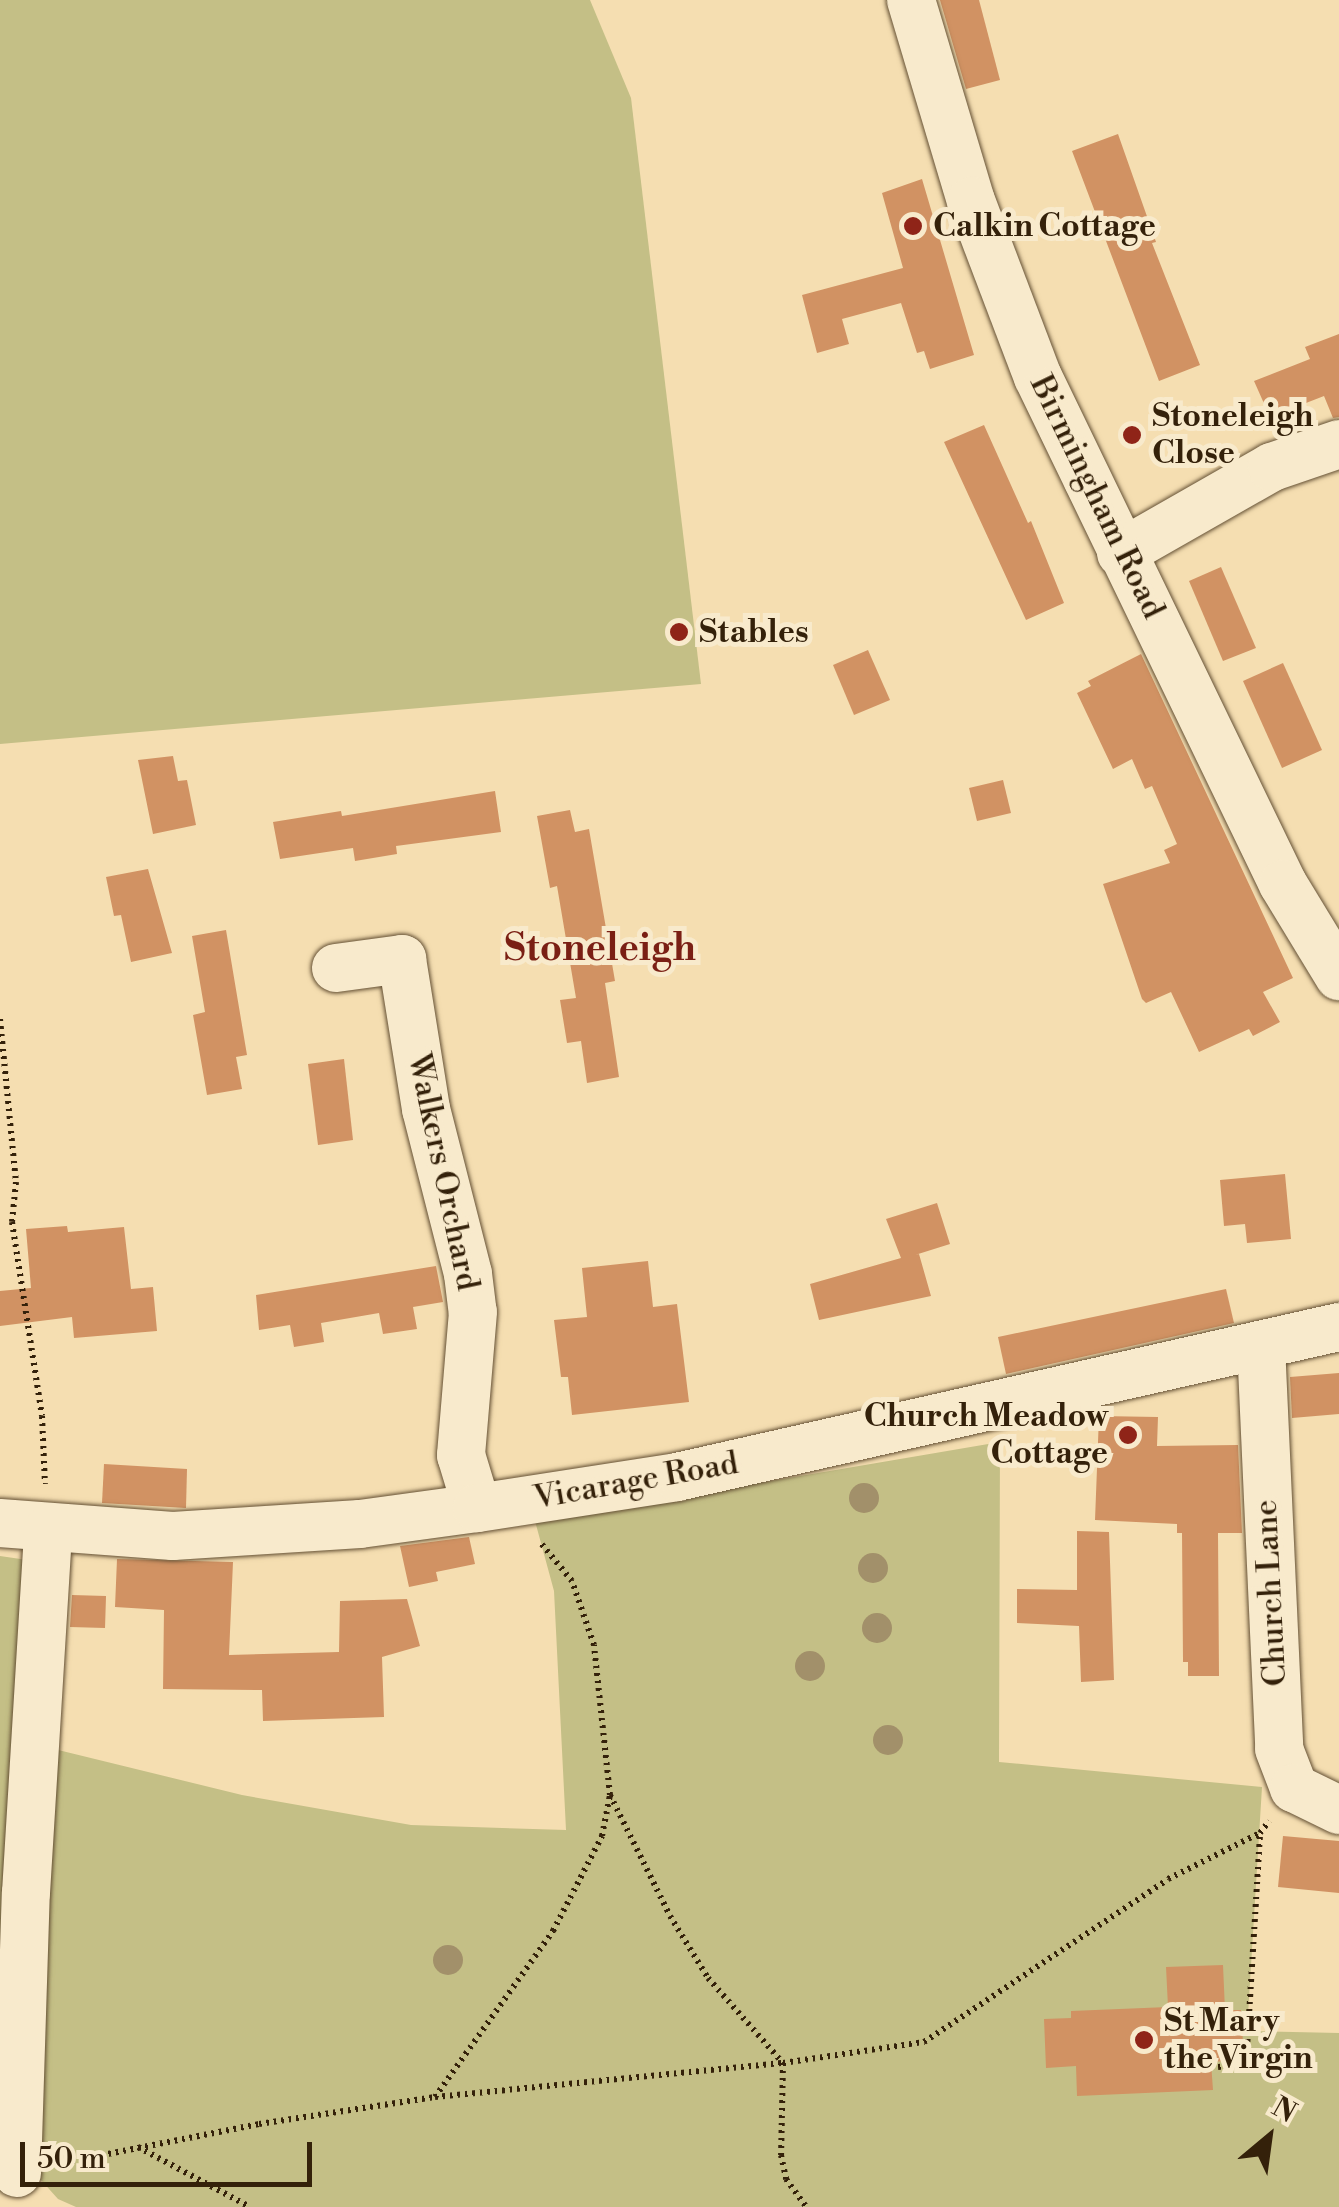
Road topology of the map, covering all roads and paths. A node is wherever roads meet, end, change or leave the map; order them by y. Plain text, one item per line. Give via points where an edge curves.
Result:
1 (911, 0) edge
2 (1339, 444) edge
3 (1121, 553) junction
4 (336, 968) dead end
5 (1338, 978) edge
6 (0, 1019) edge
7 (1339, 1327) edge
8 (1261, 1345) junction
9 (492, 1506) junction
10 (0, 1523) edge
11 (48, 1530) junction
12 (1294, 1788) junction
13 (610, 1795) junction
14 (1339, 1810) edge
15 (1260, 1833) junction
16 (783, 2063) junction
17 (1218, 2067) dead end
18 (435, 2097) junction
19 (137, 2146) junction
20 (17, 2173) joint
21 (250, 2207) edge
22 (806, 2207) edge

1 - 3 street, Birmingham Road via 1007,297
2 - 3 street via 1272,467
3 - 5 street, Birmingham Road via 1283,884
4 - 9 street, Walkers Orchard via 402,959 426,1110 473,1312 462,1455
6 - 11 path via 16,1182 12,1222 42,1416
7 - 8 street, Vicarage Road
8 - 9 street, Vicarage Road via 677,1477
8 - 12 street, Church Lane via 1279,1750
9 - 11 street, Vicarage Road via 360,1524 173,1536
9 - 13 path via 548,1548 572,1581 594,1645
10 - 11 street, Vicarage Road
11 - 20 street
12 - 14 street
12 - 15 path
13 - 16 path via 708,1978
13 - 18 path via 602,1836 553,1931
15 - 16 path via 1168,1879 924,2042
15 - 17 path via 1246,2064
16 - 18 path
16 - 22 path via 781,2155 786,2180
18 - 19 path
19 - 20 path
19 - 21 path

